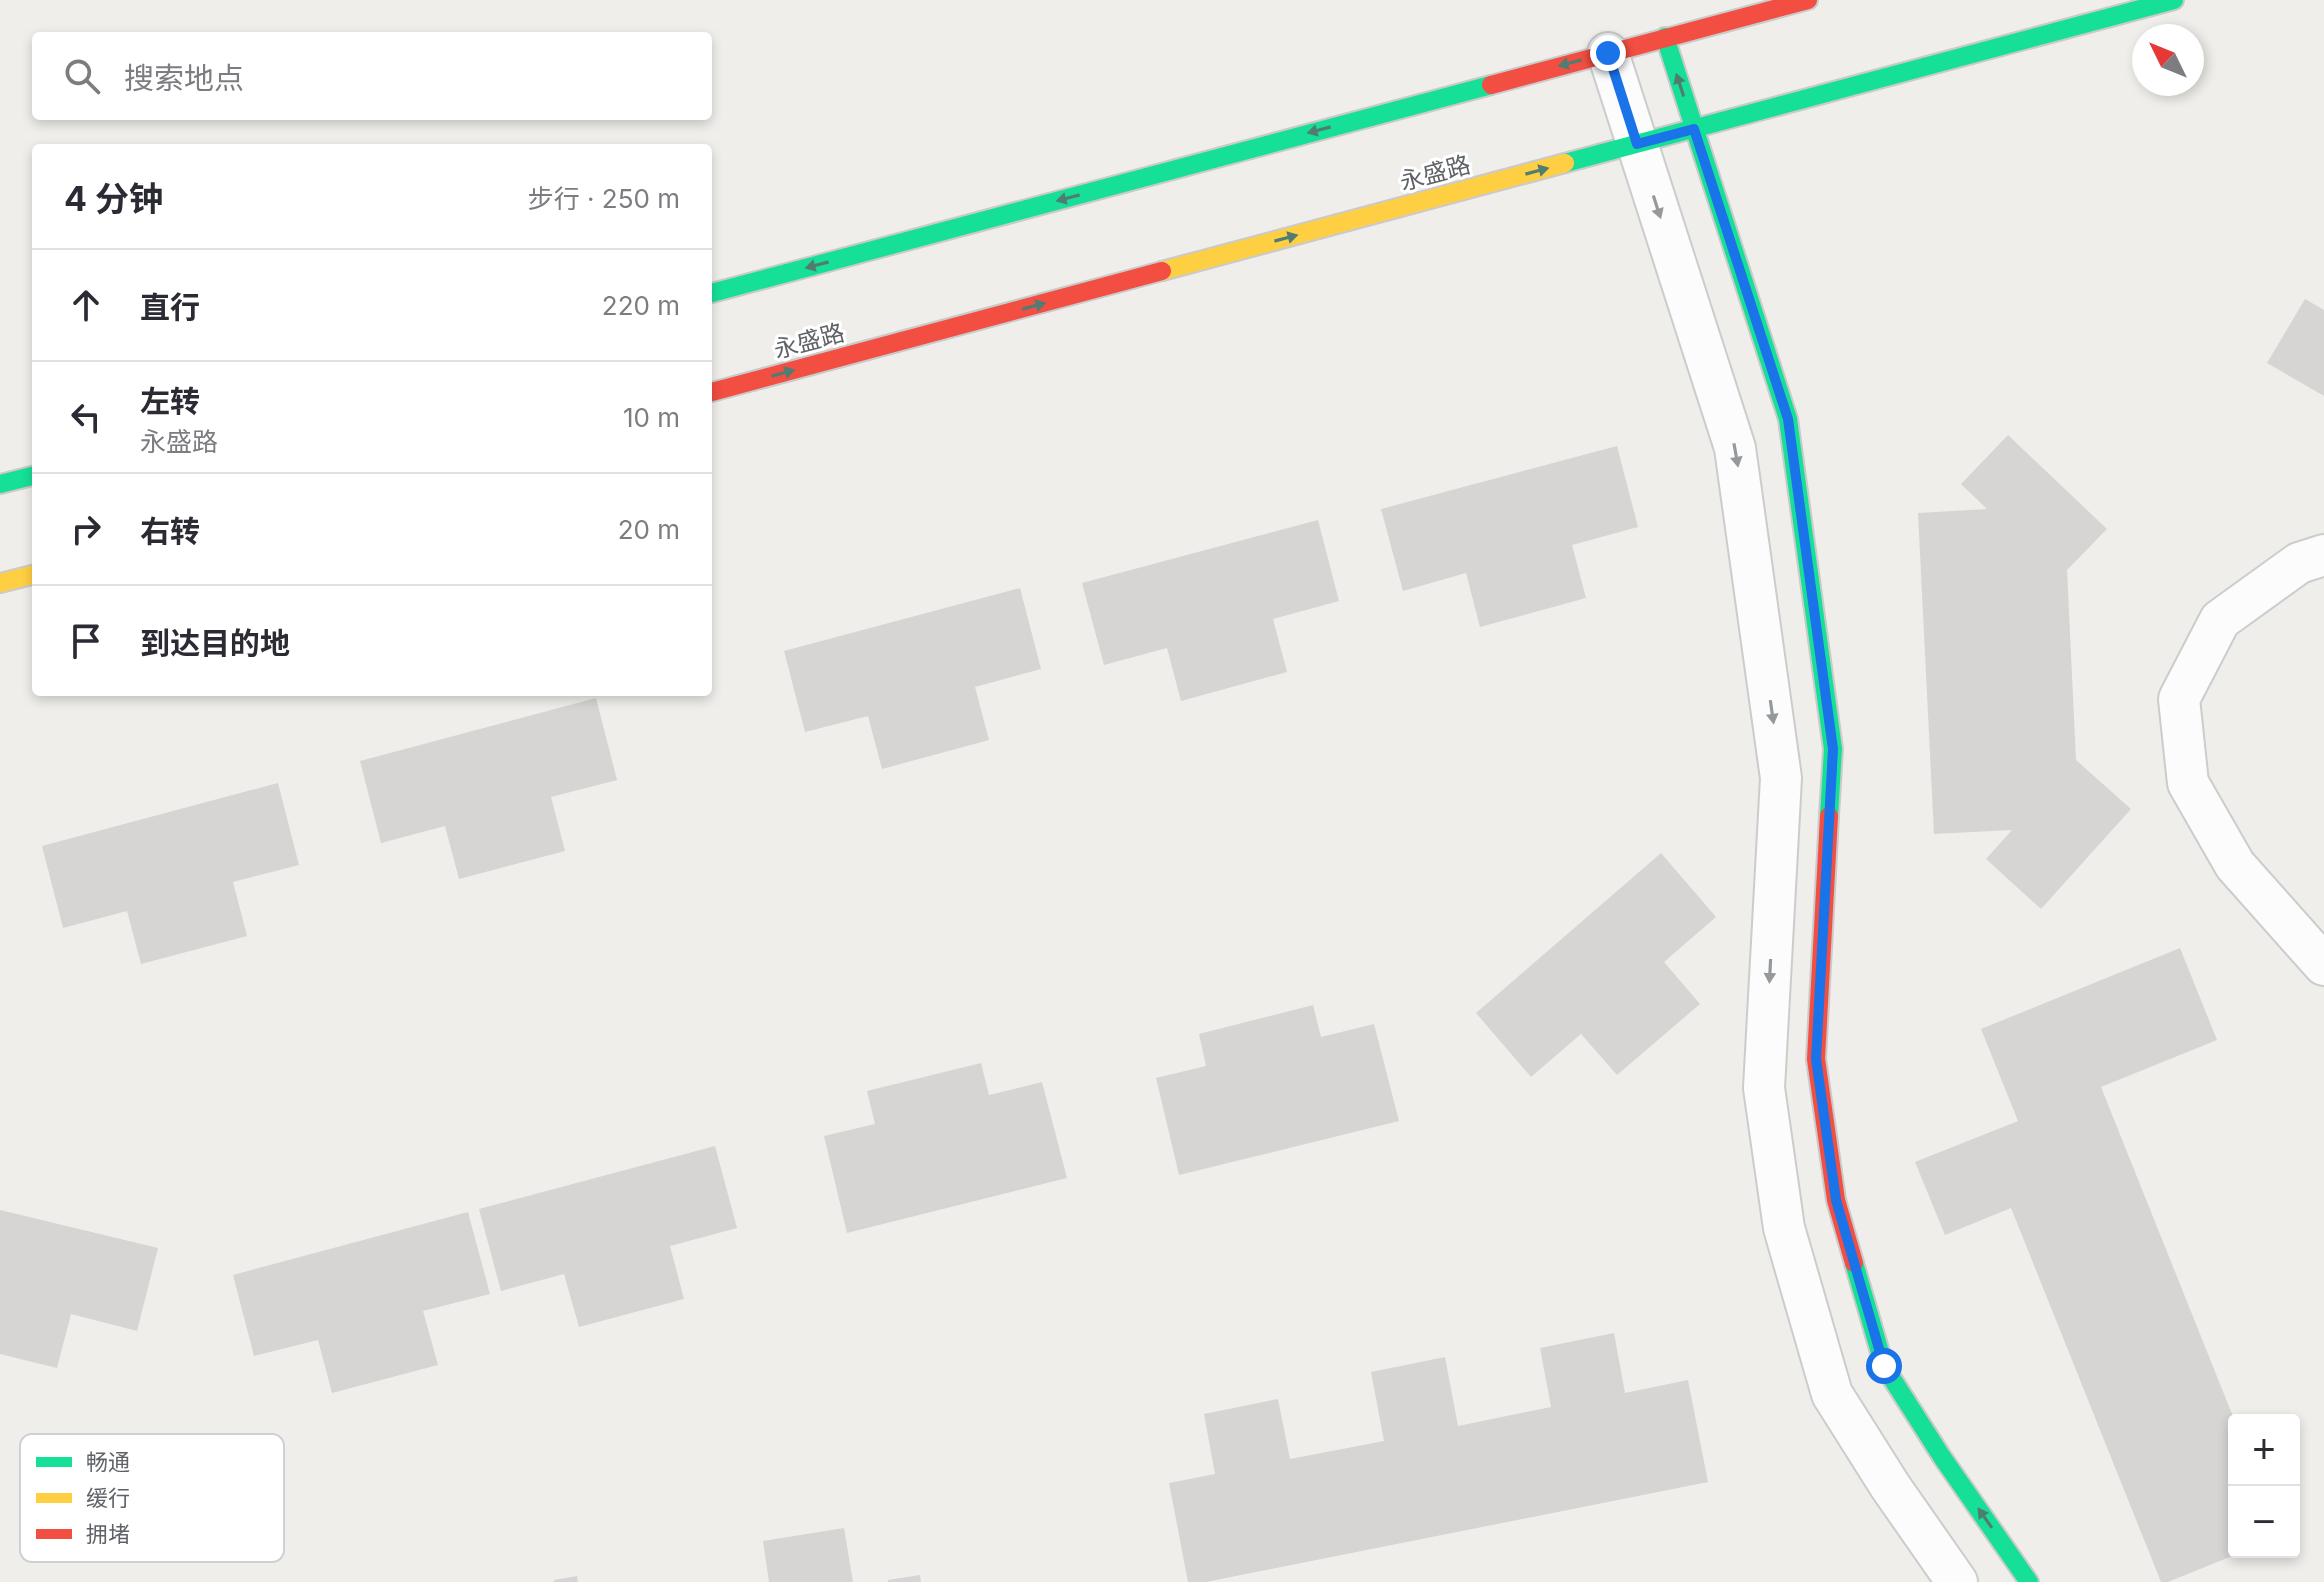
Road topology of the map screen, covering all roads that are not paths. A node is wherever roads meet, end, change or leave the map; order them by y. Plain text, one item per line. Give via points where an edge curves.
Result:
1 (1808, 0) edge
2 (2174, 0) edge
3 (1665, 37) junction
4 (1608, 53) junction
5 (1694, 129) junction
6 (1637, 144) junction
7 (712, 293) edge
8 (712, 392) edge
9 (32, 476) edge
10 (0, 484) edge
11 (2324, 555) edge
12 (32, 575) edge
13 (0, 583) edge
14 (2324, 965) edge
15 (1957, 1582) edge
16 (2029, 1582) edge

1 - 3 street
2 - 5 street, 永盛路
3 - 4 street
5 -> 3 street
4 - 6 street
4 -> 7 street
5 - 6 street, 永盛路
16 -> 5 street via 1884,1366 1836,1200 1816,1059 1833,749 1788,419
8 -> 6 street, 永盛路
6 -> 15 street via 1735,448 1781,778 1764,1088 1784,1228 1832,1394
9 - 10 street
11 - 14 street via 2299,563 2220,620 2179,699 2188,783 2235,865
12 - 13 street

